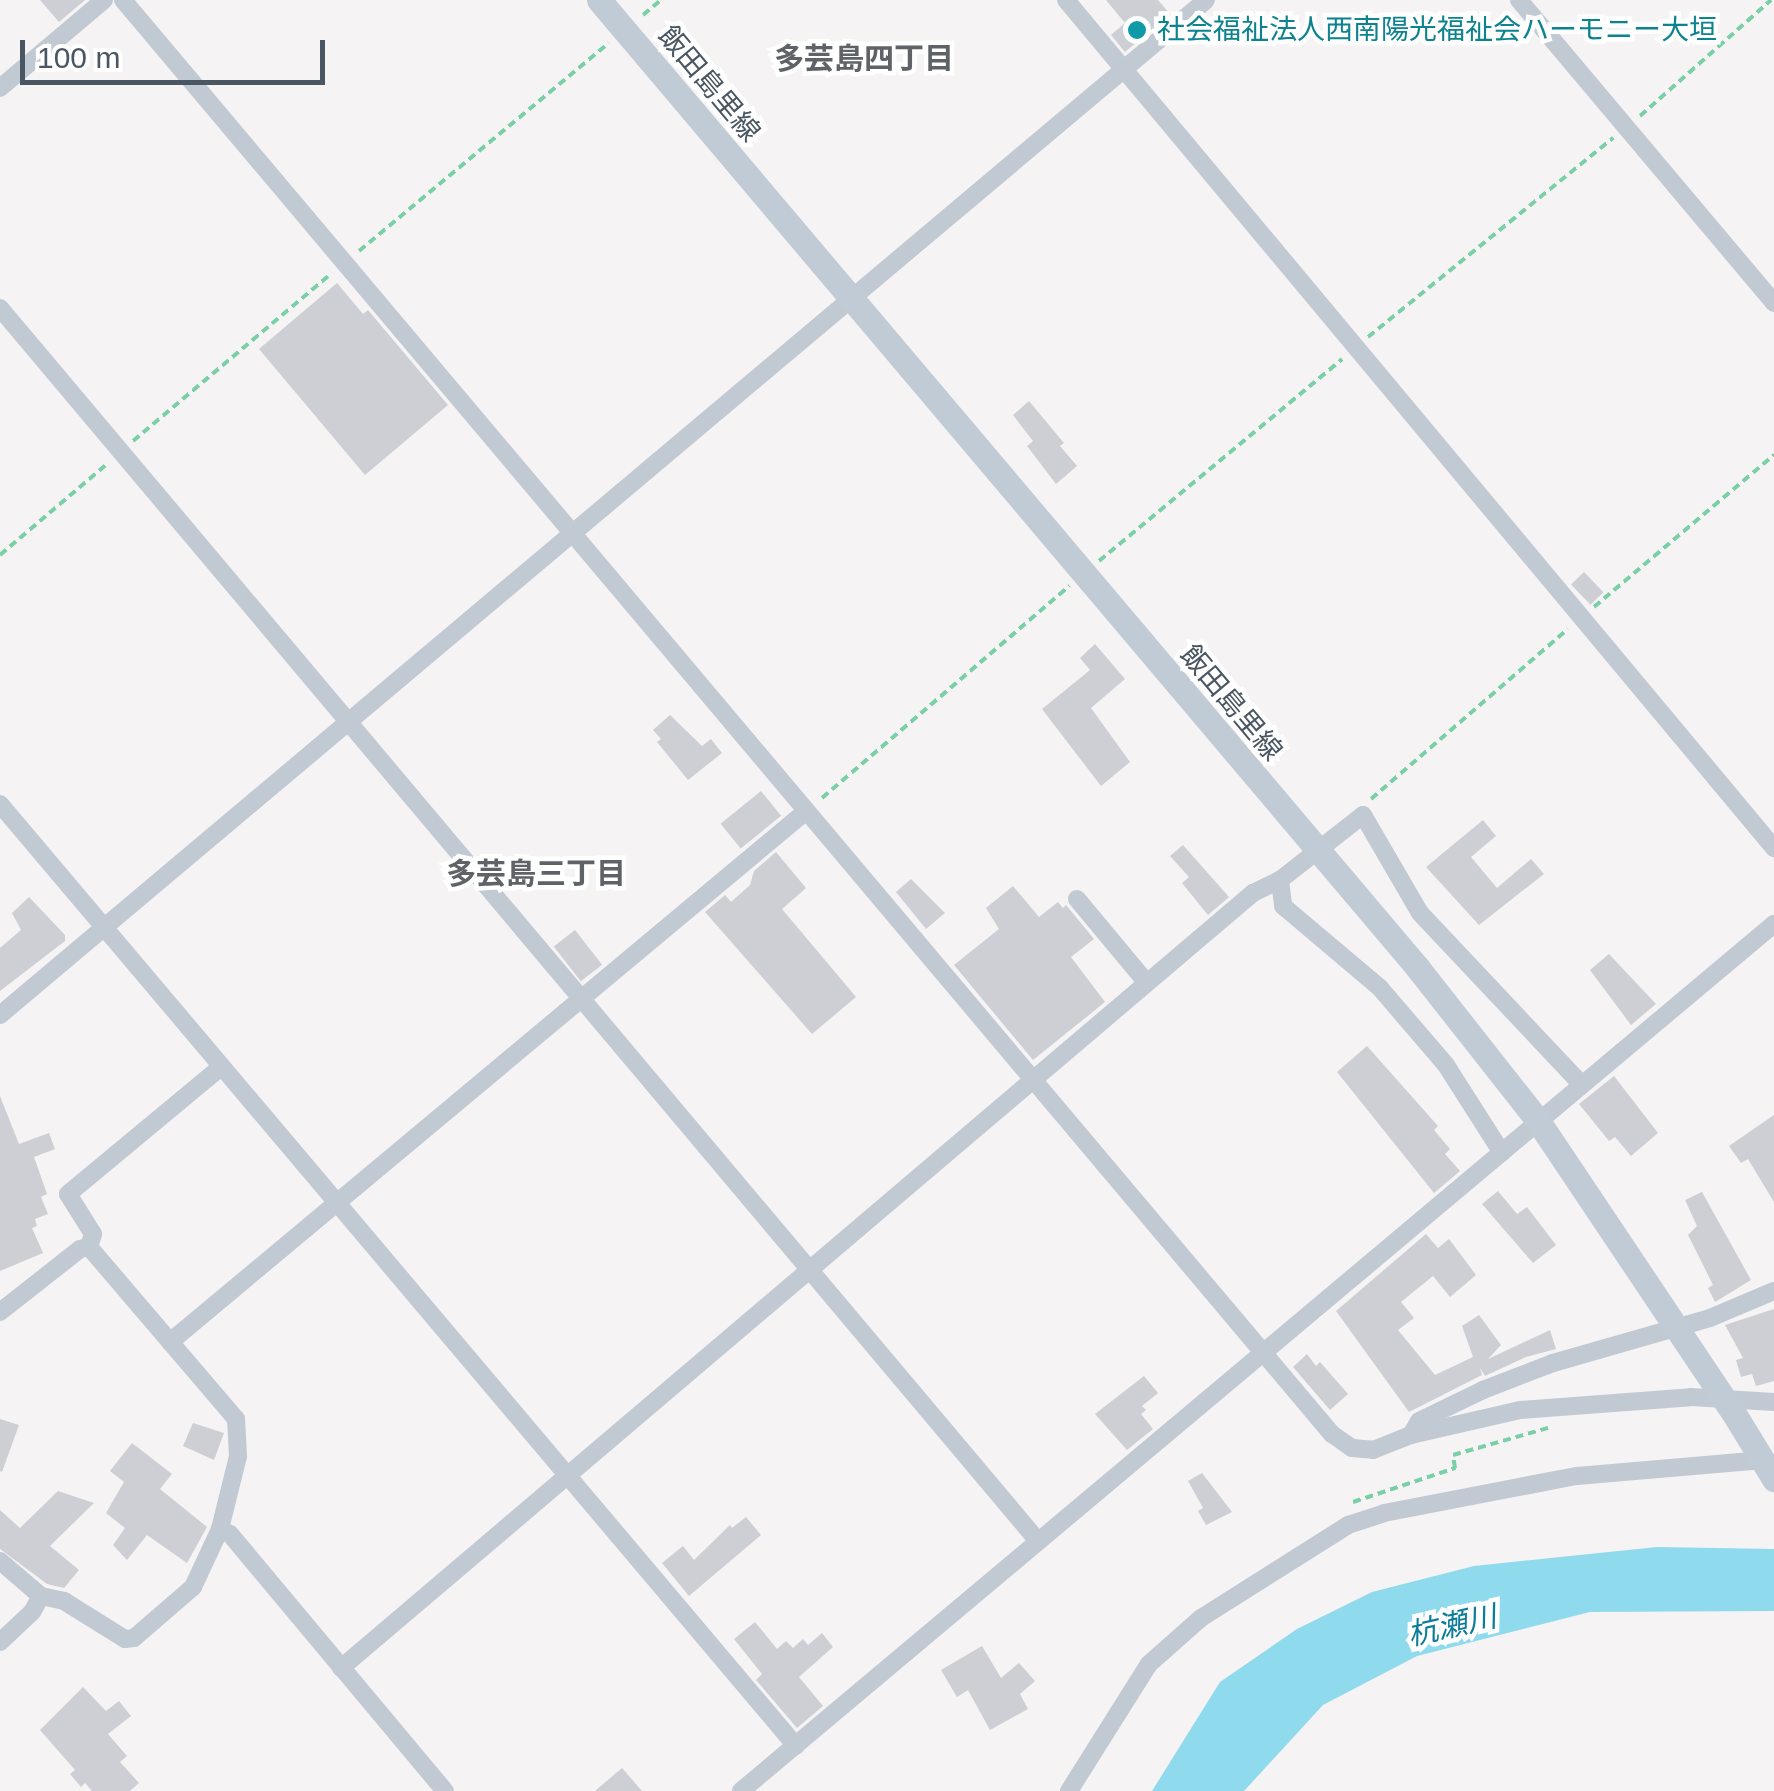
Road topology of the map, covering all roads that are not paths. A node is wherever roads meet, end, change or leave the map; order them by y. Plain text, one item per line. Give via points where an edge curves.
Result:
1 (104, 0) edge
2 (123, 0) edge
3 (599, 0) edge
4 (1066, 0) edge
5 (1206, 0) edge
6 (1518, 0) edge
7 (1123, 68) junction
8 (0, 88) edge
9 (852, 298) junction
10 (1774, 303) edge
11 (0, 308) edge
12 (572, 536) junction
13 (347, 724) junction
14 (0, 804) edge
15 (805, 812) junction
16 (1774, 848) edge
17 (1316, 850) junction
18 (1280, 880) junction
19 (1077, 899) dead end
20 (1774, 924) edge
21 (103, 928) junction
22 (1147, 983) junction
23 (580, 1000) junction
24 (0, 1016) edge
25 (220, 1067) junction
26 (1031, 1082) junction
27 (1582, 1085) junction
28 (1502, 1153) junction
29 (336, 1203) junction
30 (89, 1247) junction
31 (808, 1269) junction
32 (1774, 1291) edge
33 (0, 1312) edge
34 (170, 1342) junction
35 (1263, 1354) junction
36 (1774, 1402) edge
37 (1412, 1435) junction
38 (1769, 1469) edge
39 (565, 1474) junction
40 (220, 1530) junction
41 (1038, 1541) junction
42 (0, 1561) edge
43 (40, 1596) junction
44 (0, 1642) edge
45 (341, 1668) junction
46 (796, 1746) junction
47 (444, 1791) edge
48 (742, 1791) edge
49 (1068, 1791) edge

1 - 8 street
2 - 12 street
3 - 9 main road, 飯田島里線
4 - 7 street
5 - 7 street
6 - 10 street
7 - 9 street
7 - 16 street
9 - 12 street
9 - 17 main road, 飯田島里線
11 - 13 street
12 - 13 street
12 - 15 street
13 - 21 street
13 - 23 street
14 - 21 street
15 - 23 street
15 - 26 street
17 - 18 street
17 - 27 street via 1363,815 1420,913
17 - 38 main road, 飯田島里線, bridge via 1538,1121
18 - 22 street via 1253,892
18 - 28 street via 1283,906 1380,988 1446,1065
19 - 22 street
20 - 27 street
21 - 24 street
21 - 25 street
22 - 26 street
23 - 29 street
23 - 31 street
25 - 29 street
25 - 30 street via 68,1194 93,1234
26 - 31 street
26 - 35 street
27 - 28 street
28 - 35 street
29 - 34 street
29 - 39 street
30 - 33 street
30 - 34 street
31 - 39 street
31 - 41 street
32 - 37 street via 1483,1390 1418,1421
34 - 40 street via 236,1419 238,1456
35 - 37 street via 1352,1448 1373,1450
35 - 41 street
36 - 37 street via 1690,1397 1520,1410
38 - 49 street via 1577,1476 1348,1525 1201,1618 1148,1664
39 - 45 street
39 - 46 street
40 - 43 street via 193,1587 134,1638 125,1639 64,1601
40 - 45 street
41 - 46 street
42 - 43 street
43 - 44 street
45 - 47 street
46 - 48 street

